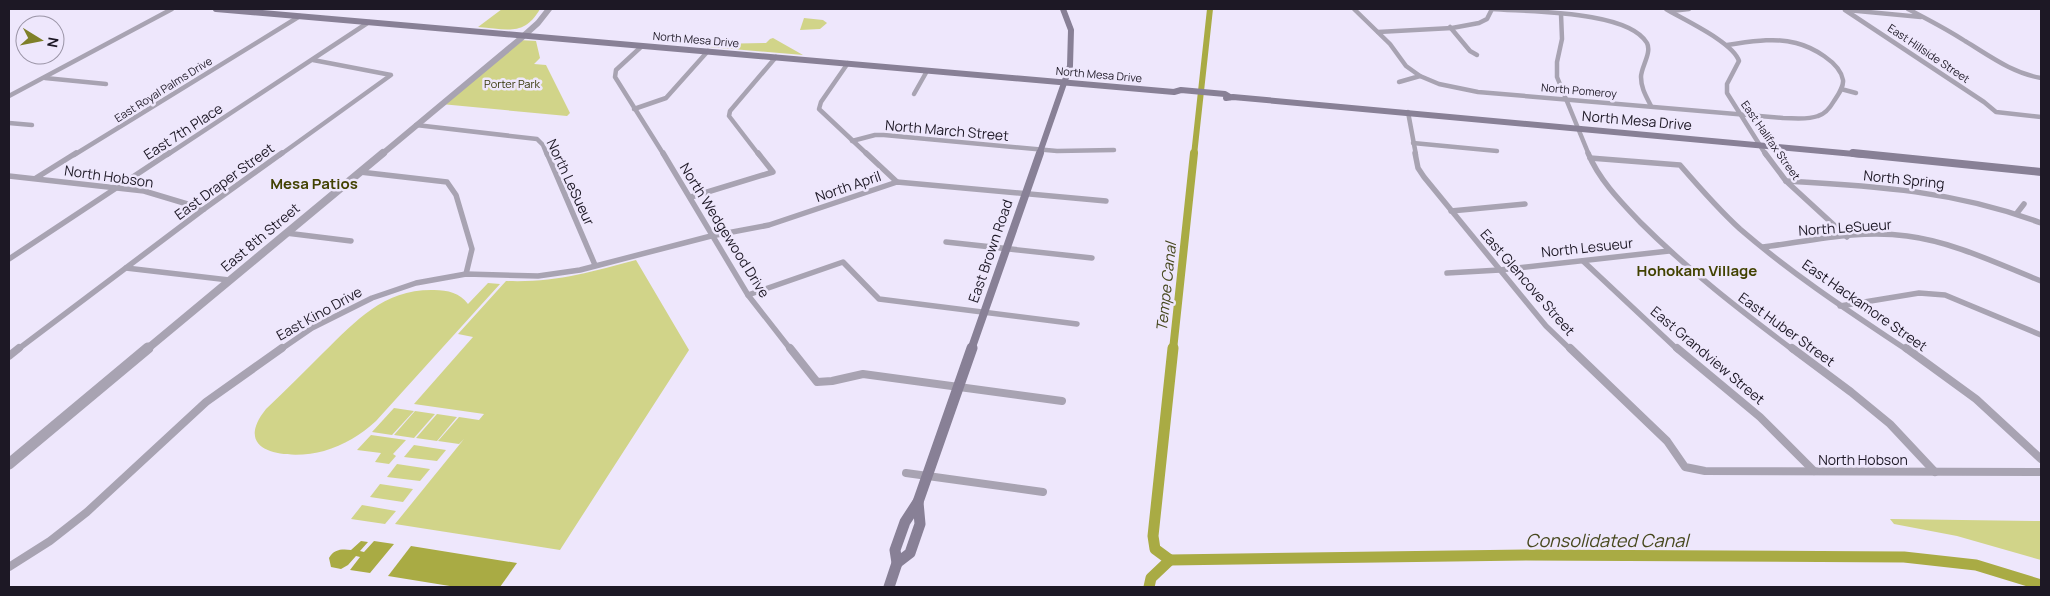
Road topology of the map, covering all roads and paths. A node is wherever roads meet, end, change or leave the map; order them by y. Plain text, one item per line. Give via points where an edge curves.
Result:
1 (172, 9) edge
2 (216, 9) edge
3 (549, 9) edge
4 (1064, 9) edge
5 (1354, 9) edge
6 (1492, 9) edge
7 (1689, 9) edge
8 (1908, 9) edge
9 (1668, 10) edge
10 (1845, 10) edge
11 (1561, 14) junction
12 (300, 16) junction
13 (1924, 17) junction
14 (369, 22) junction
15 (1450, 27) junction
16 (1378, 32) junction
17 (525, 35) junction
18 (1727, 45) junction
19 (642, 46) junction
20 (708, 51) junction
21 (1477, 55) dead end
22 (776, 57) junction
23 (313, 60) junction
24 (848, 63) junction
25 (927, 71) junction
26 (1420, 76) junction
27 (44, 78) junction
28 (2041, 78) edge
29 (1065, 82) junction
30 (1399, 82) dead end
31 (106, 84) dead end
32 (1841, 89) junction
33 (1856, 93) dead end
34 (914, 94) dead end
35 (9, 96) edge
36 (1566, 100) junction
37 (1651, 106) junction
38 (634, 109) junction
39 (1408, 112) junction
40 (1739, 114) junction
41 (2038, 117) edge
42 (2041, 122) edge
43 (9, 123) edge
44 (32, 125) dead end
45 (416, 125) junction
46 (1577, 127) junction
47 (852, 142) junction
48 (1413, 143) junction
49 (1759, 145) junction
50 (1042, 149) junction
51 (1114, 150) dead end
52 (1497, 151) dead end
53 (1590, 158) junction
54 (360, 172) junction
55 (2041, 172) edge
56 (9, 176) edge
57 (36, 178) junction
58 (897, 182) junction
59 (1786, 182) junction
60 (116, 188) junction
61 (1026, 195) junction
62 (691, 197) junction
63 (1106, 200) dead end
64 (1524, 204) dead end
65 (2024, 204) dead end
66 (204, 210) junction
67 (1451, 211) junction
68 (2018, 213) junction
69 (2041, 223) edge
70 (286, 234) junction
71 (711, 236) junction
72 (1847, 237) junction
73 (350, 241) dead end
74 (946, 242) dead end
75 (1763, 247) junction
76 (1007, 249) junction
77 (1670, 250) junction
78 (1092, 258) dead end
79 (9, 259) edge
80 (1583, 261) junction
81 (596, 265) junction
82 (126, 268) junction
83 (1500, 270) junction
84 (1446, 273) dead end
85 (466, 274) junction
86 (229, 280) junction
87 (2041, 281) edge
88 (748, 295) junction
89 (1840, 306) junction
90 (984, 313) junction
91 (1077, 324) dead end
92 (2041, 335) edge
93 (9, 356) edge
94 (958, 388) junction
95 (1062, 401) dead end
96 (2041, 458) edge
97 (9, 464) edge
98 (1685, 467) joint
99 (1814, 471) junction
100 (1935, 472) junction
101 (2041, 472) edge
102 (906, 473) dead end
103 (927, 476) junction
104 (1042, 492) dead end
105 (9, 566) edge
106 (889, 587) edge

1 - 27 street
2 - 12 main road, North Mesa Drive
3 - 17 street, East 8th Street
4 - 29 main road, East Brown Road via 1072,43
5 - 16 street
6 - 11 street
6 - 15 street via 1490,16 1478,24
7 - 9 street
8 - 13 street
9 - 18 street
10 - 13 street
10 - 41 street, East Hillside Street via 1996,112
11 - 36 street, East Huber Street via 1558,77
11 - 37 street via 1610,19 1647,44 1640,75
12 - 14 main road, North Mesa Drive
12 - 57 street, East Royal Palms Drive
13 - 28 street via 2017,72
14 - 17 main road, North Mesa Drive
14 - 23 street, East 7th Place
15 - 16 street
15 - 21 street
16 - 26 street via 1406,66
17 - 19 main road, North Mesa Drive
17 - 45 street, East 8th Street
18 - 32 street via 1766,40 1798,44 1830,62 1843,80
18 - 40 street, East Halifax Street via 1737,54 1739,61 1727,84 1727,93
19 - 20 main road, North Mesa Drive
19 - 38 street, North Wedgewood Drive via 616,70 615,77
20 - 22 main road, North Mesa Drive
20 - 38 street via 666,98
22 - 24 main road, North Mesa Drive
22 - 62 street via 729,116 773,172
23 - 60 street, East 7th Place
23 - 66 street, East Draper Street via 391,75
24 - 25 main road, North Mesa Drive
24 - 47 street via 819,110
25 - 29 main road, North Mesa Drive
25 - 34 street
26 - 30 street
26 - 36 street, North Pomeroy via 1458,89
27 - 31 street
27 - 35 street
29 - 39 main road, North Mesa Drive
29 - 50 main road, East Brown Road
32 - 33 street
32 - 40 street, North Pomeroy via 1829,109 1820,115 1783,118
36 - 37 street, North Pomeroy
36 - 46 street, East Huber Street
37 - 40 street, North Pomeroy
38 - 62 street, North Wedgewood Drive
39 - 46 main road, North Mesa Drive
39 - 48 street, East Glencove Street
40 - 49 street, East Halifax Street
41 - 42 street
43 - 44 street
45 - 54 street, East 8th Street
45 - 81 street, North LeSueur via 537,139 543,145
46 - 49 main road, North Mesa Drive
46 - 53 street, East Huber Street
47 - 50 street, North March Street via 884,135
47 - 58 street
48 - 52 street
48 - 67 street, East Glencove Street via 1418,168
49 - 55 main road, North Mesa Drive
49 - 59 street, East Halifax Street
50 - 51 street
50 - 61 main road, East Brown Road
53 - 75 street, East Hackamore Street via 1680,165 1711,202
53 - 77 street, East Huber Street via 1615,196
54 - 70 street, East 8th Street
54 - 85 street via 447,182 456,194 472,249
56 - 57 street, North Hobson
57 - 60 street, North Hobson
58 - 61 street, North April
58 - 71 street, North April via 786,220
59 - 68 street, North Spring via 1918,190
59 - 72 street, East Halifax Street
60 - 66 street, North Hobson via 144,191
60 - 79 street, East 7th Place
61 - 63 street, North April
61 - 76 main road, East Brown Road
62 - 71 street, North Wedgewood Drive
64 - 67 street
65 - 68 street
66 - 82 street, East Draper Street
67 - 83 street, East Glencove Street
68 - 69 street, North Spring
70 - 73 street
70 - 86 street, East 8th Street
71 - 81 street, East Kino Drive
71 - 88 street, North Wedgewood Drive
72 - 75 street, North LeSueur
72 - 87 street, North LeSueur via 1889,234 1919,238 1958,249
74 - 76 street
75 - 89 street, East Hackamore Street
76 - 78 street
76 - 90 main road, East Brown Road
77 - 80 street, North Lesueur
77 - 100 street, East Huber Street via 1731,304 1890,424
80 - 83 street, North Lesueur
80 - 99 street, East Grandview Street via 1663,337 1766,420
81 - 85 street, East Kino Drive via 538,276
82 - 86 street
82 - 93 street, East Draper Street
83 - 84 street, North Lesueur
83 - 98 street, East Glencove Street via 1546,326 1667,441
85 - 105 street, East Kino Drive via 416,283 372,298 312,328 206,402 87,512 50,541
86 - 97 street, East 8th Street
88 - 90 street via 842,262 879,299
88 - 94 street, North Wedgewood Drive via 817,382 863,374
89 - 92 street via 1919,293 1945,295
89 - 96 street, East Hackamore Street via 1954,382
90 - 91 street
90 - 94 main road, East Brown Road
94 - 95 street
94 - 103 main road, East Brown Road
98 - 99 street, North Hobson via 1705,471
99 - 100 street, North Hobson
100 - 101 street, North Hobson
102 - 103 street
103 - 104 street
103 - 106 main road, East Brown Road via 918,502 920,524 910,553 897,564

